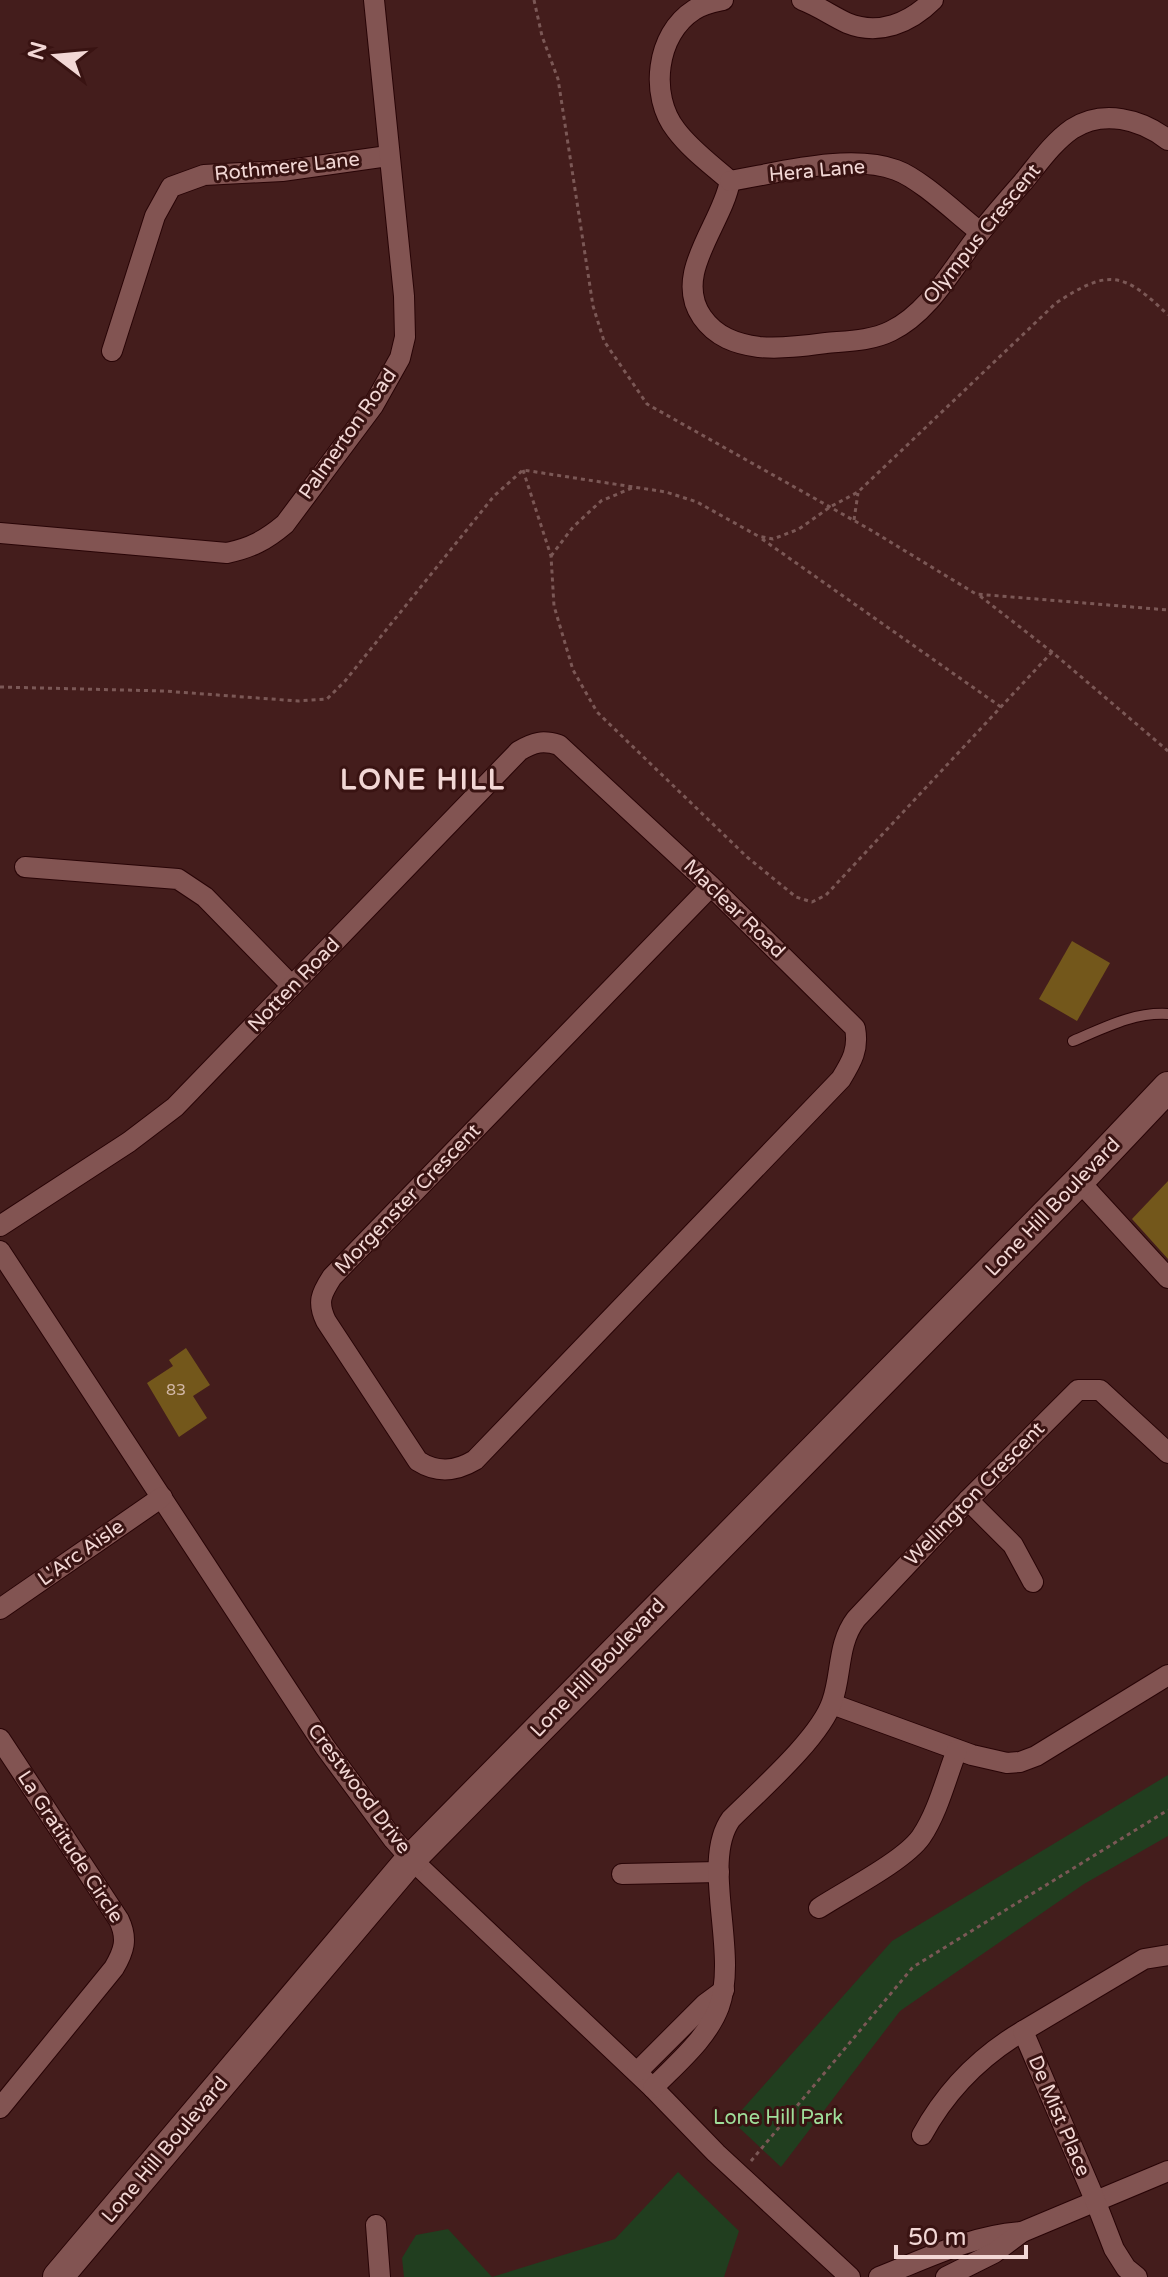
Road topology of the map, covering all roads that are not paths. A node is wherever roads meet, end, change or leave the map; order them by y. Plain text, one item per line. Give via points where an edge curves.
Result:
1 (374, 0) edge
2 (723, 0) edge
3 (802, 0) edge
4 (933, 0) edge
5 (1168, 140) edge
6 (388, 156) junction
7 (730, 181) junction
8 (980, 232) junction
9 (112, 351) dead end
10 (0, 533) edge
11 (570, 753) joint
12 (25, 867) dead end
13 (711, 886) junction
14 (292, 986) junction
15 (1168, 1014) edge
16 (1073, 1041) dead end
17 (841, 1079) joint
18 (1168, 1087) edge
19 (1079, 1181) junction
20 (0, 1226) edge
21 (0, 1251) edge
22 (1168, 1278) edge
23 (1168, 1453) edge
24 (162, 1497) junction
25 (968, 1500) junction
26 (1033, 1582) dead end
27 (0, 1609) edge
28 (1168, 1675) edge
29 (832, 1704) junction
30 (0, 1739) edge
31 (957, 1750) junction
32 (411, 1859) junction
33 (719, 1872) junction
34 (622, 1874) dead end
35 (819, 1908) dead end
36 (1168, 1955) edge
37 (724, 1990) junction
38 (1023, 2031) junction
39 (637, 2072) junction
40 (653, 2088) junction
41 (0, 2108) edge
42 (922, 2135) dead end
43 (1168, 2171) edge
44 (1095, 2200) junction
45 (376, 2225) dead end
46 (1022, 2232) junction
47 (64, 2275) edge
48 (380, 2277) edge
49 (850, 2277) edge
50 (879, 2277) edge
51 (946, 2277) edge
52 (1135, 2277) edge

1 - 6 street, Palmerton Road
2 - 7 street via 695,9 676,28 662,64 659,91 675,130
3 - 4 street via 870,29 895,26
5 - 8 street, Olympus Crescent via 1123,118 1073,129
6 - 9 street, Rothmere Lane via 282,171 204,175 171,187 155,216
6 - 10 street, Palmerton Road via 404,296 400,358 373,406 285,524 249,549 227,553
7 - 8 street, Hera Lane via 877,165 917,183
7 - 8 street, Olympus Crescent via 697,261 692,291 708,326 741,344 783,348 889,332 925,306
11 - 13 street, Maclear Road
11 - 14 street, Notten Road via 545,741 519,751
12 - 14 street via 178,879 205,897
13 - 17 street, Maclear Road via 855,1028 856,1051
13 - 17 street, Morgenster Crescent via 321,1293 319,1306 326,1321 418,1461 448,1471 475,1460
14 - 20 street, Notten Road via 175,1107
15 - 16 lane via 1123,1019
18 - 19 street, Lone Hill Boulevard
19 - 22 street
19 - 32 street, Lone Hill Boulevard
21 - 24 street, Crestwood Drive
23 - 25 street, Wellington Crescent via 1100,1390 1078,1390
24 - 27 street, L'Arc Aisle
24 - 32 street, Crestwood Drive via 325,1747
25 - 26 street via 1013,1545
25 - 29 street, Wellington Crescent via 852,1626 844,1641
28 - 31 street via 1028,1760 1007,1763
29 - 31 street
29 - 33 street, Wellington Crescent via 810,1737 726,1825
30 - 41 street, La Gratitude Circle via 119,1920 125,1941 114,1968
31 - 35 street via 919,1839
32 - 39 street, Crestwood Drive
32 - 47 street, Lone Hill Boulevard
33 - 34 street
33 - 37 street, Wellington Crescent
36 - 38 street, De Mist Place via 1144,1959
37 - 39 street
37 - 40 street, Wellington Crescent via 708,2028
38 - 42 street, De Mist Place via 997,2046 955,2086
38 - 44 street, De Mist Place
39 - 40 street, Crestwood Drive
40 - 49 street, Crestwood Drive
43 - 44 street
44 - 46 street
44 - 52 street, De Mist Place via 1114,2249
45 - 48 street
46 - 50 street via 969,2242
46 - 51 street

